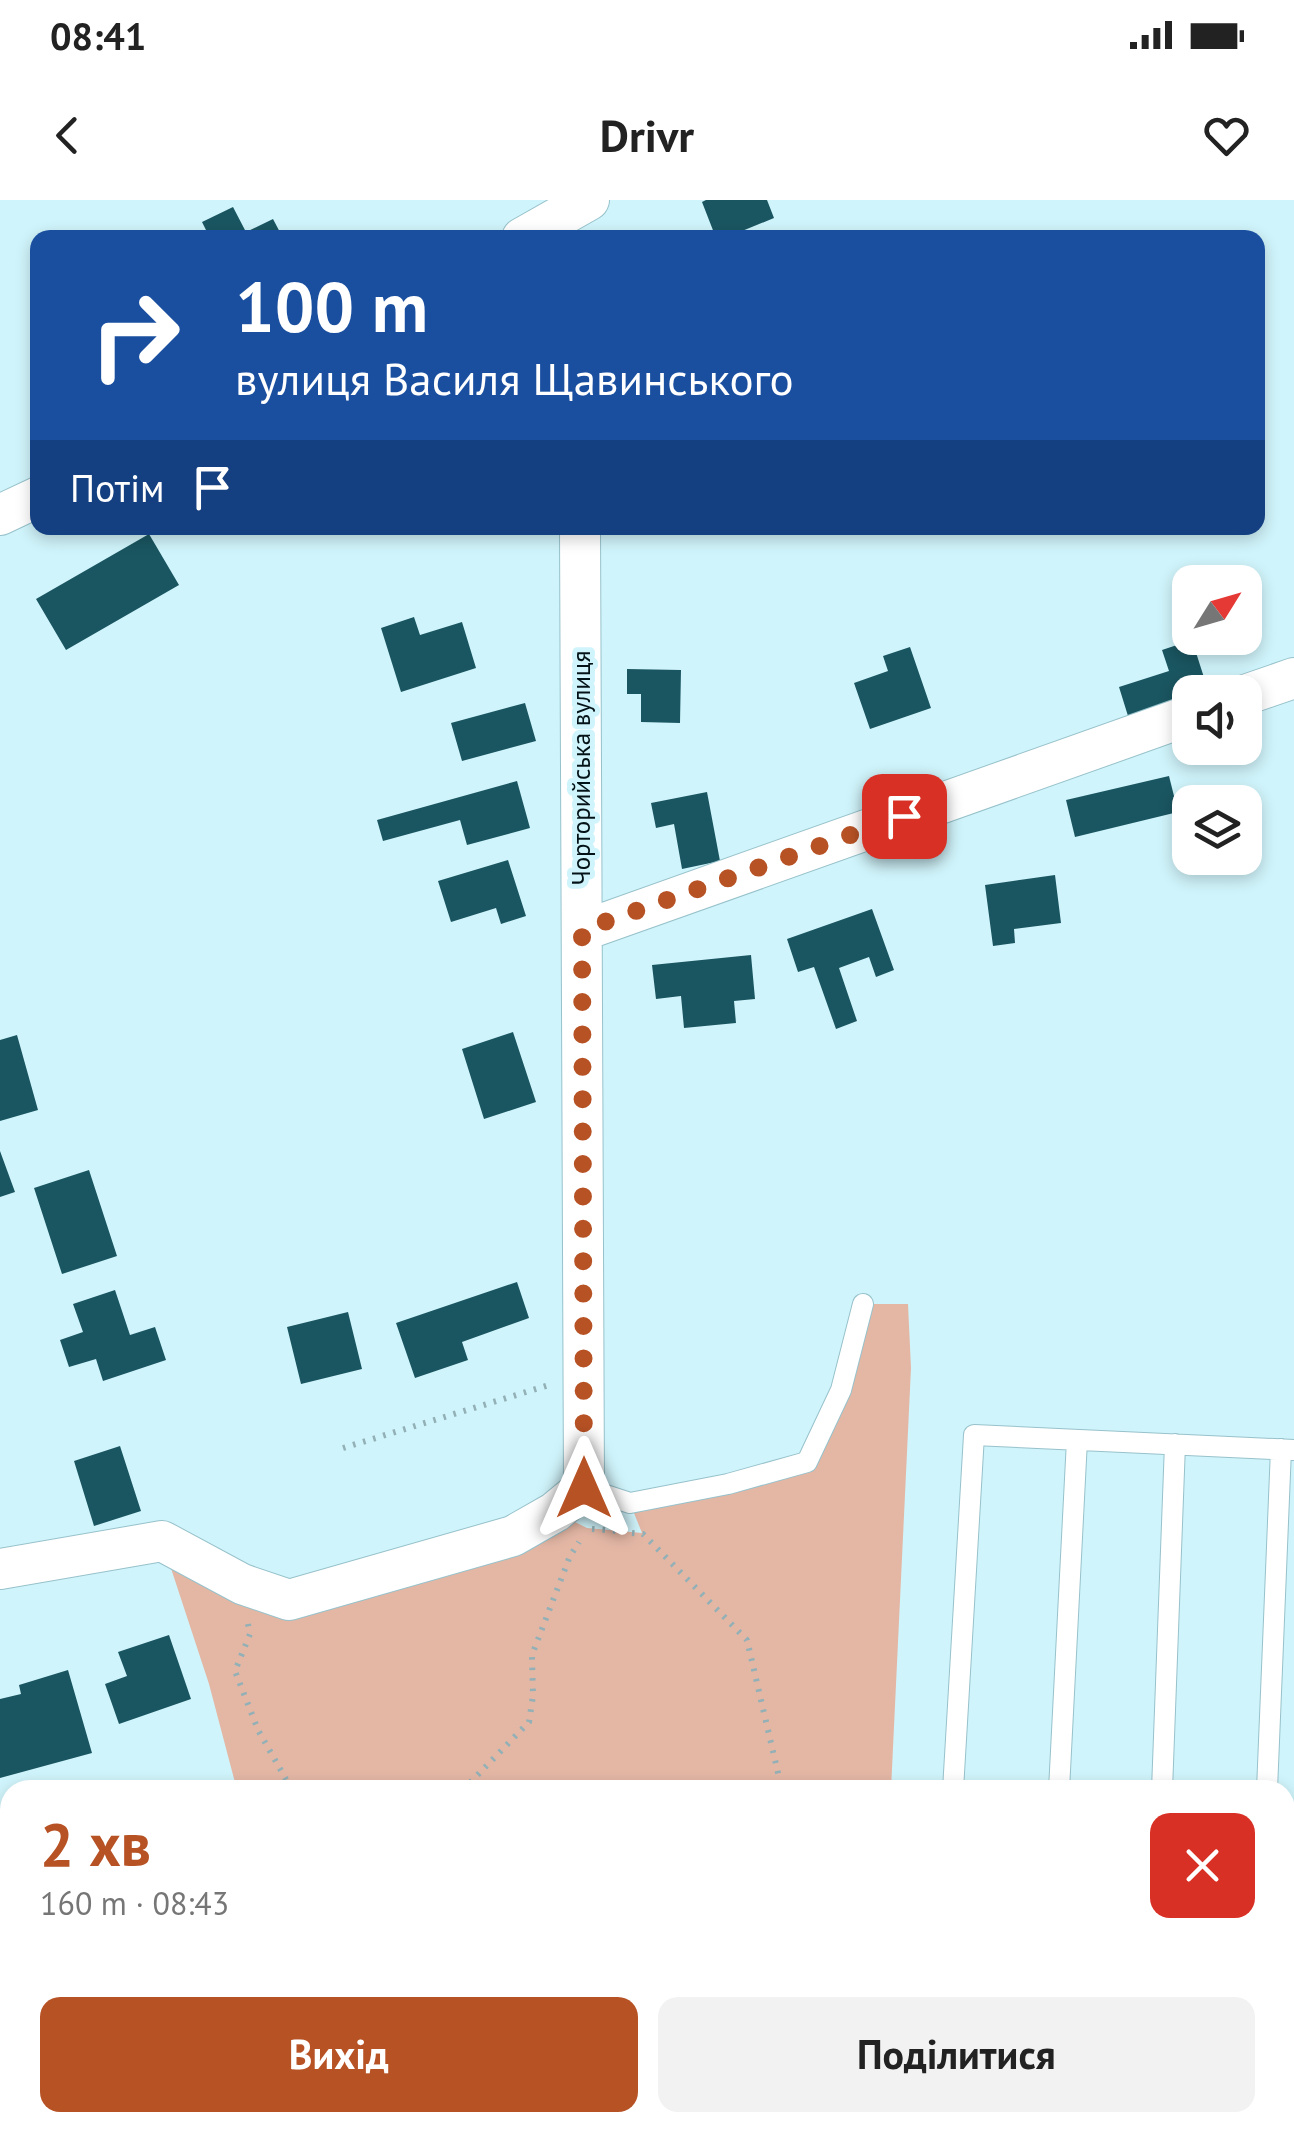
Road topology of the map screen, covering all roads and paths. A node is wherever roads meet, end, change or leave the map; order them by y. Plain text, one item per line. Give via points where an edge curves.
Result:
1 (580, 216) edge
2 (543, 230) edge
3 (30, 502) edge
4 (0, 515) edge
5 (580, 535) edge
6 (1294, 678) edge
7 (1262, 689) edge
8 (1172, 721) edge
9 (582, 930) junction
10 (863, 1304) dead end
11 (584, 1375) junction
12 (1077, 1440) junction
13 (1175, 1444) junction
14 (342, 1448) dead end
15 (1288, 1450) edge
16 (584, 1488) junction
17 (0, 1570) edge
18 (242, 1584) junction
19 (286, 1780) edge
20 (474, 1780) edge
21 (780, 1780) edge
22 (955, 1780) edge
23 (1060, 1780) edge
24 (1162, 1780) edge
25 (1268, 1780) edge

1 - 2 street
3 - 4 street
5 - 9 street, Чорторийська вулиця
6 - 7 street
8 - 9 street
9 - 11 street, Чорторийська вулиця
10 - 16 lane via 841,1390 806,1462 630,1504
11 - 14 path
11 - 16 street, Чорторийська вулиця
12 - 13 lane
12 - 22 lane via 974,1435
12 - 23 lane
13 - 15 lane
13 - 24 lane
15 - 25 lane
16 - 18 street via 514,1536 350,1584 289,1600
17 - 18 street via 162,1541
18 - 19 path via 250,1634 235,1672
20 - 21 path via 529,1722 532,1654 587,1528 643,1534 747,1640

